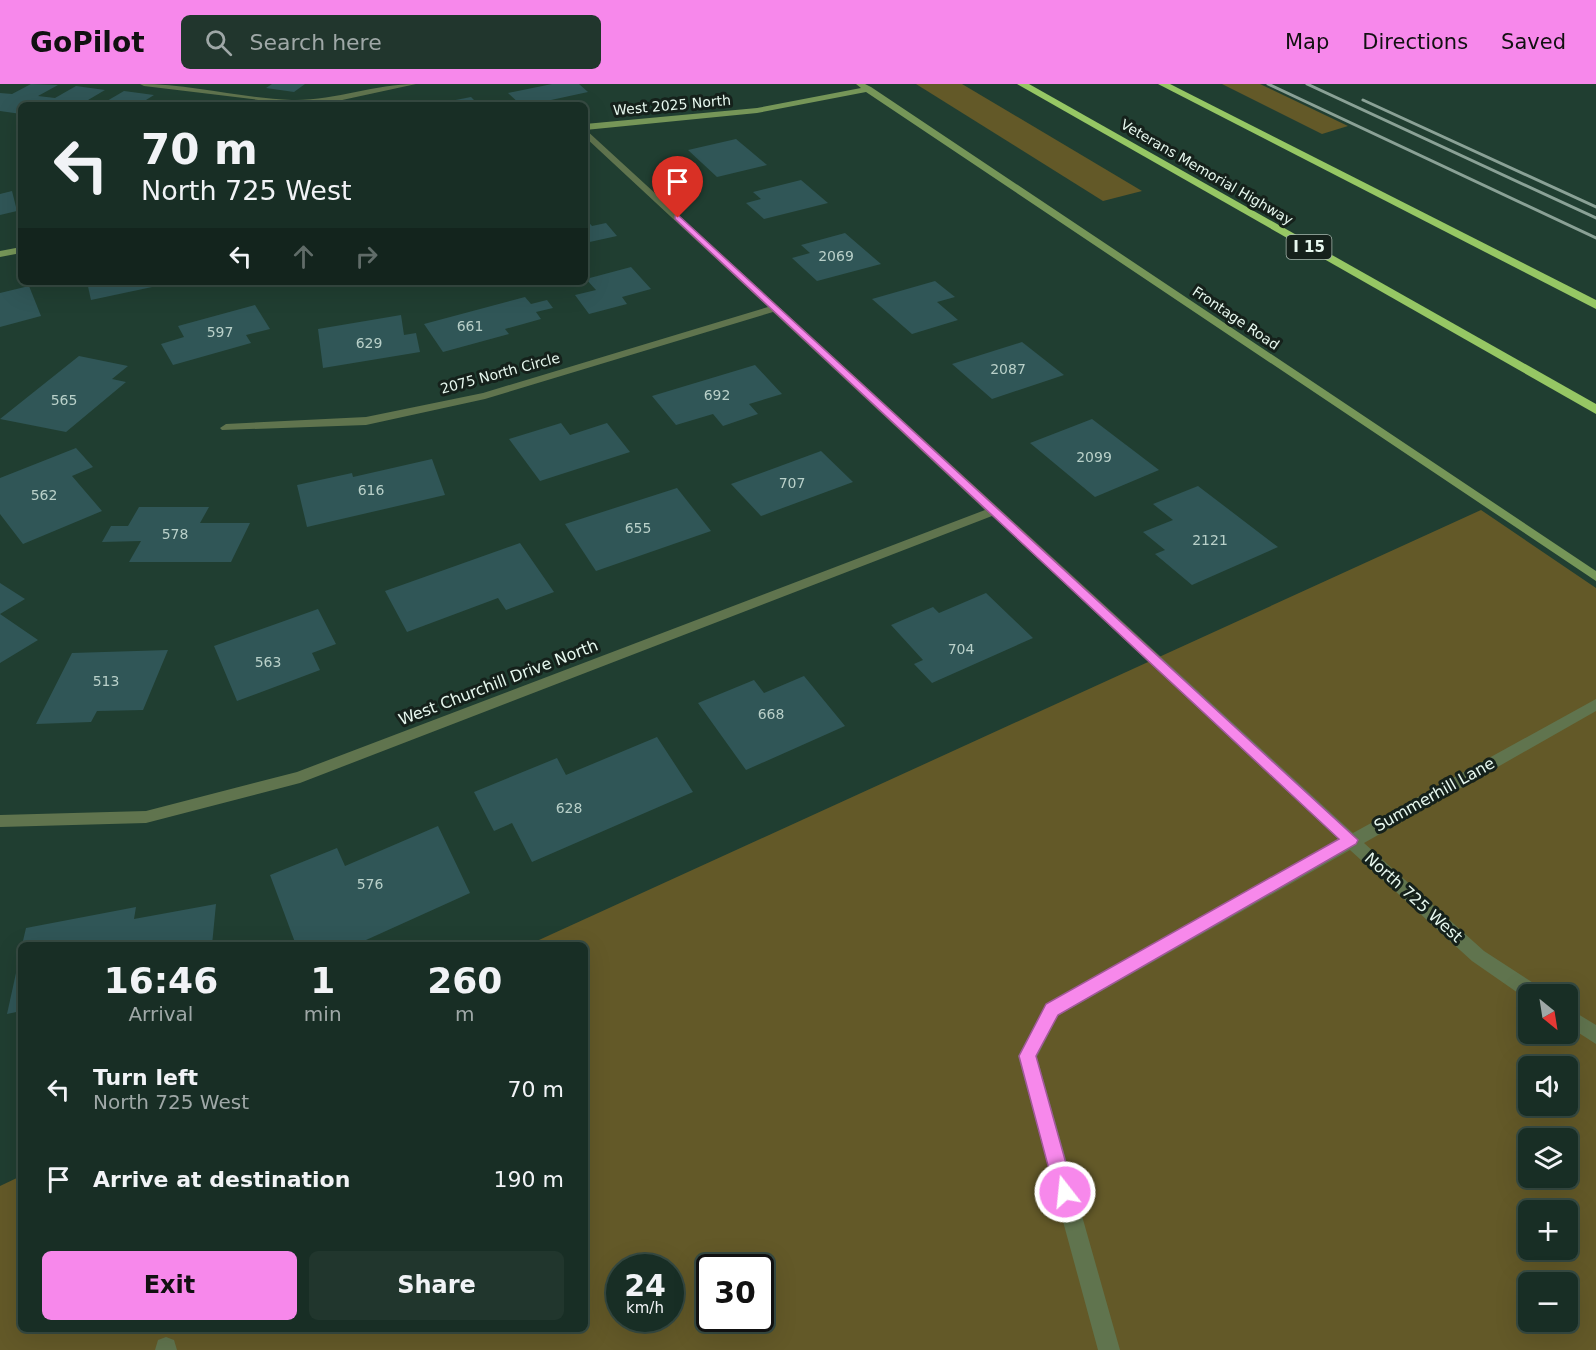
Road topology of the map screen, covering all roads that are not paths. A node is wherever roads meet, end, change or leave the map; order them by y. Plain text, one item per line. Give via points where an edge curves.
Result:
1 (144, 84) edge
2 (412, 84) edge
3 (1022, 84) edge
4 (1163, 84) edge
5 (864, 86) edge
6 (588, 129) edge
7 (588, 133) edge
8 (18, 251) edge
9 (0, 254) edge
10 (1596, 305) edge
11 (775, 308) junction
12 (1596, 410) edge
13 (226, 428) dead end
14 (994, 511) junction
15 (1596, 576) edge
16 (1596, 704) edge
17 (0, 821) edge
18 (1350, 840) junction
19 (1520, 984) edge
20 (1578, 1023) edge
21 (1596, 1035) edge
22 (1109, 1350) edge

1 - 2 street via 292,102 333,100
3 - 12 highway, Veterans Memorial Highway / I 15
4 - 10 highway
5 - 6 street, West 2025 North via 796,105 641,119
5 - 15 street, Frontage Road
7 - 11 street, North 725 West
8 - 9 street
11 - 13 street, 2075 North Circle via 474,398 366,421
11 - 14 street, North 725 West
14 - 17 street, West Churchill Drive North via 300,777 146,817
14 - 18 street, North 725 West
16 - 18 street, Summerhill Lane
18 - 19 street, North 725 West via 1478,956
18 - 22 street, Summerhill Lane via 1052,1010 1027,1056
20 - 21 street

